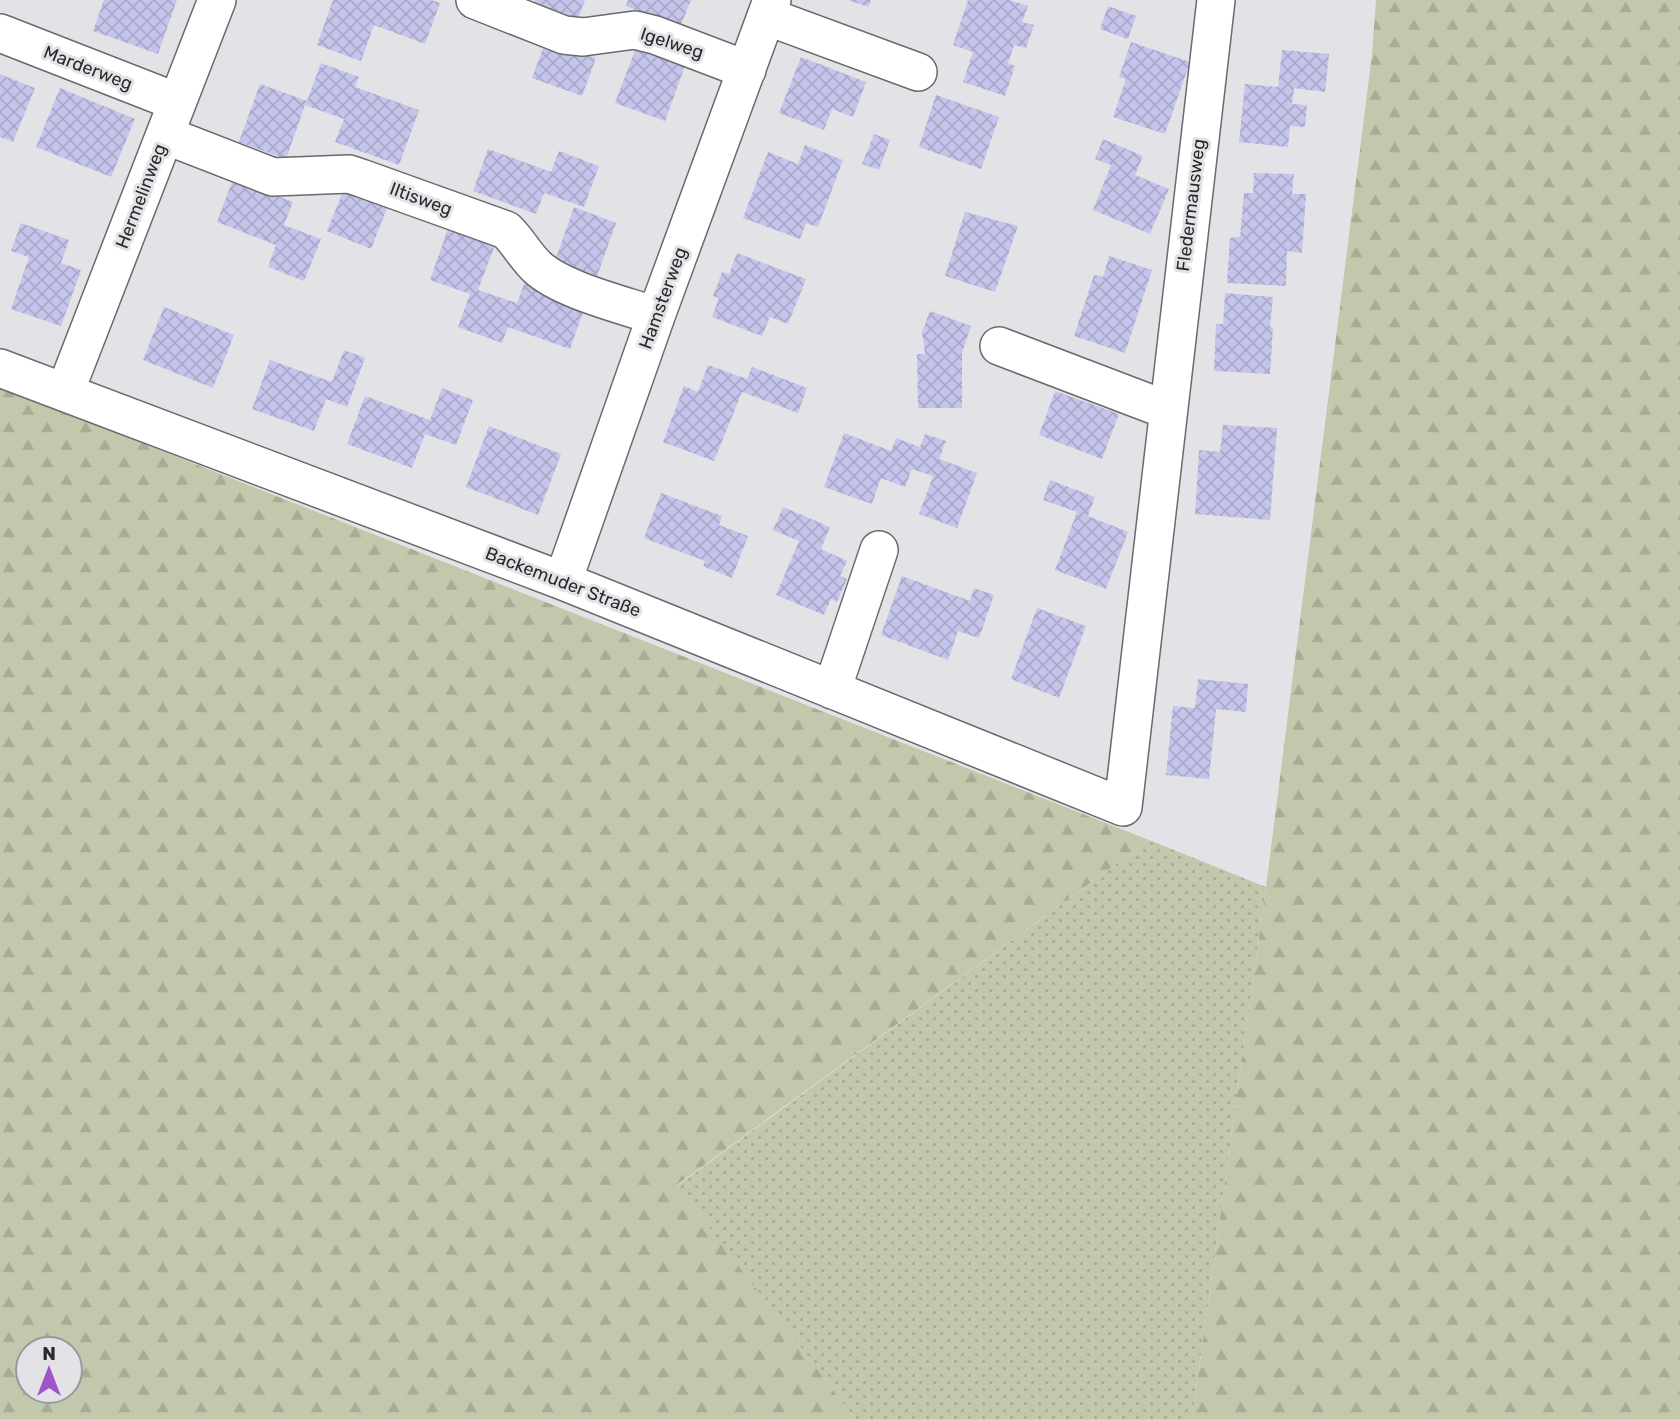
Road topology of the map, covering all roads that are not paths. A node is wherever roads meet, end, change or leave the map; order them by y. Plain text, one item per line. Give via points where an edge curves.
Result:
1 (217, 0) edge
2 (475, 0) edge
3 (1216, 0) edge
4 (769, 8) edge
5 (0, 33) edge
6 (747, 70) junction
7 (918, 72) dead end
8 (171, 119) junction
9 (656, 317) junction
10 (999, 346) dead end
11 (0, 368) edge
12 (65, 392) junction
13 (1167, 410) junction
14 (879, 550) dead end
15 (564, 582) junction
16 (832, 690) junction
17 (1123, 807) joint

1 - 8 street, Hermelinweg
2 - 6 street, Igelweg via 564,34 583,37 635,30 655,34
3 - 13 street, Fledermausweg
4 - 6 street, Hamsterweg
4 - 7 street, Hamsterweg
5 - 8 street, Marderweg
6 - 9 street, Hamsterweg
8 - 9 street, Iltisweg via 273,177 349,174 506,230 537,267 558,281
8 - 12 street, Hermelinweg
9 - 15 street, Hamsterweg
10 - 13 street
11 - 12 street, Backemuder Straße
12 - 15 street, Backemuder Straße
13 - 17 street, Fledermausweg
14 - 16 street
15 - 16 street, Backemuder Straße
16 - 17 street, Backemuder Straße

